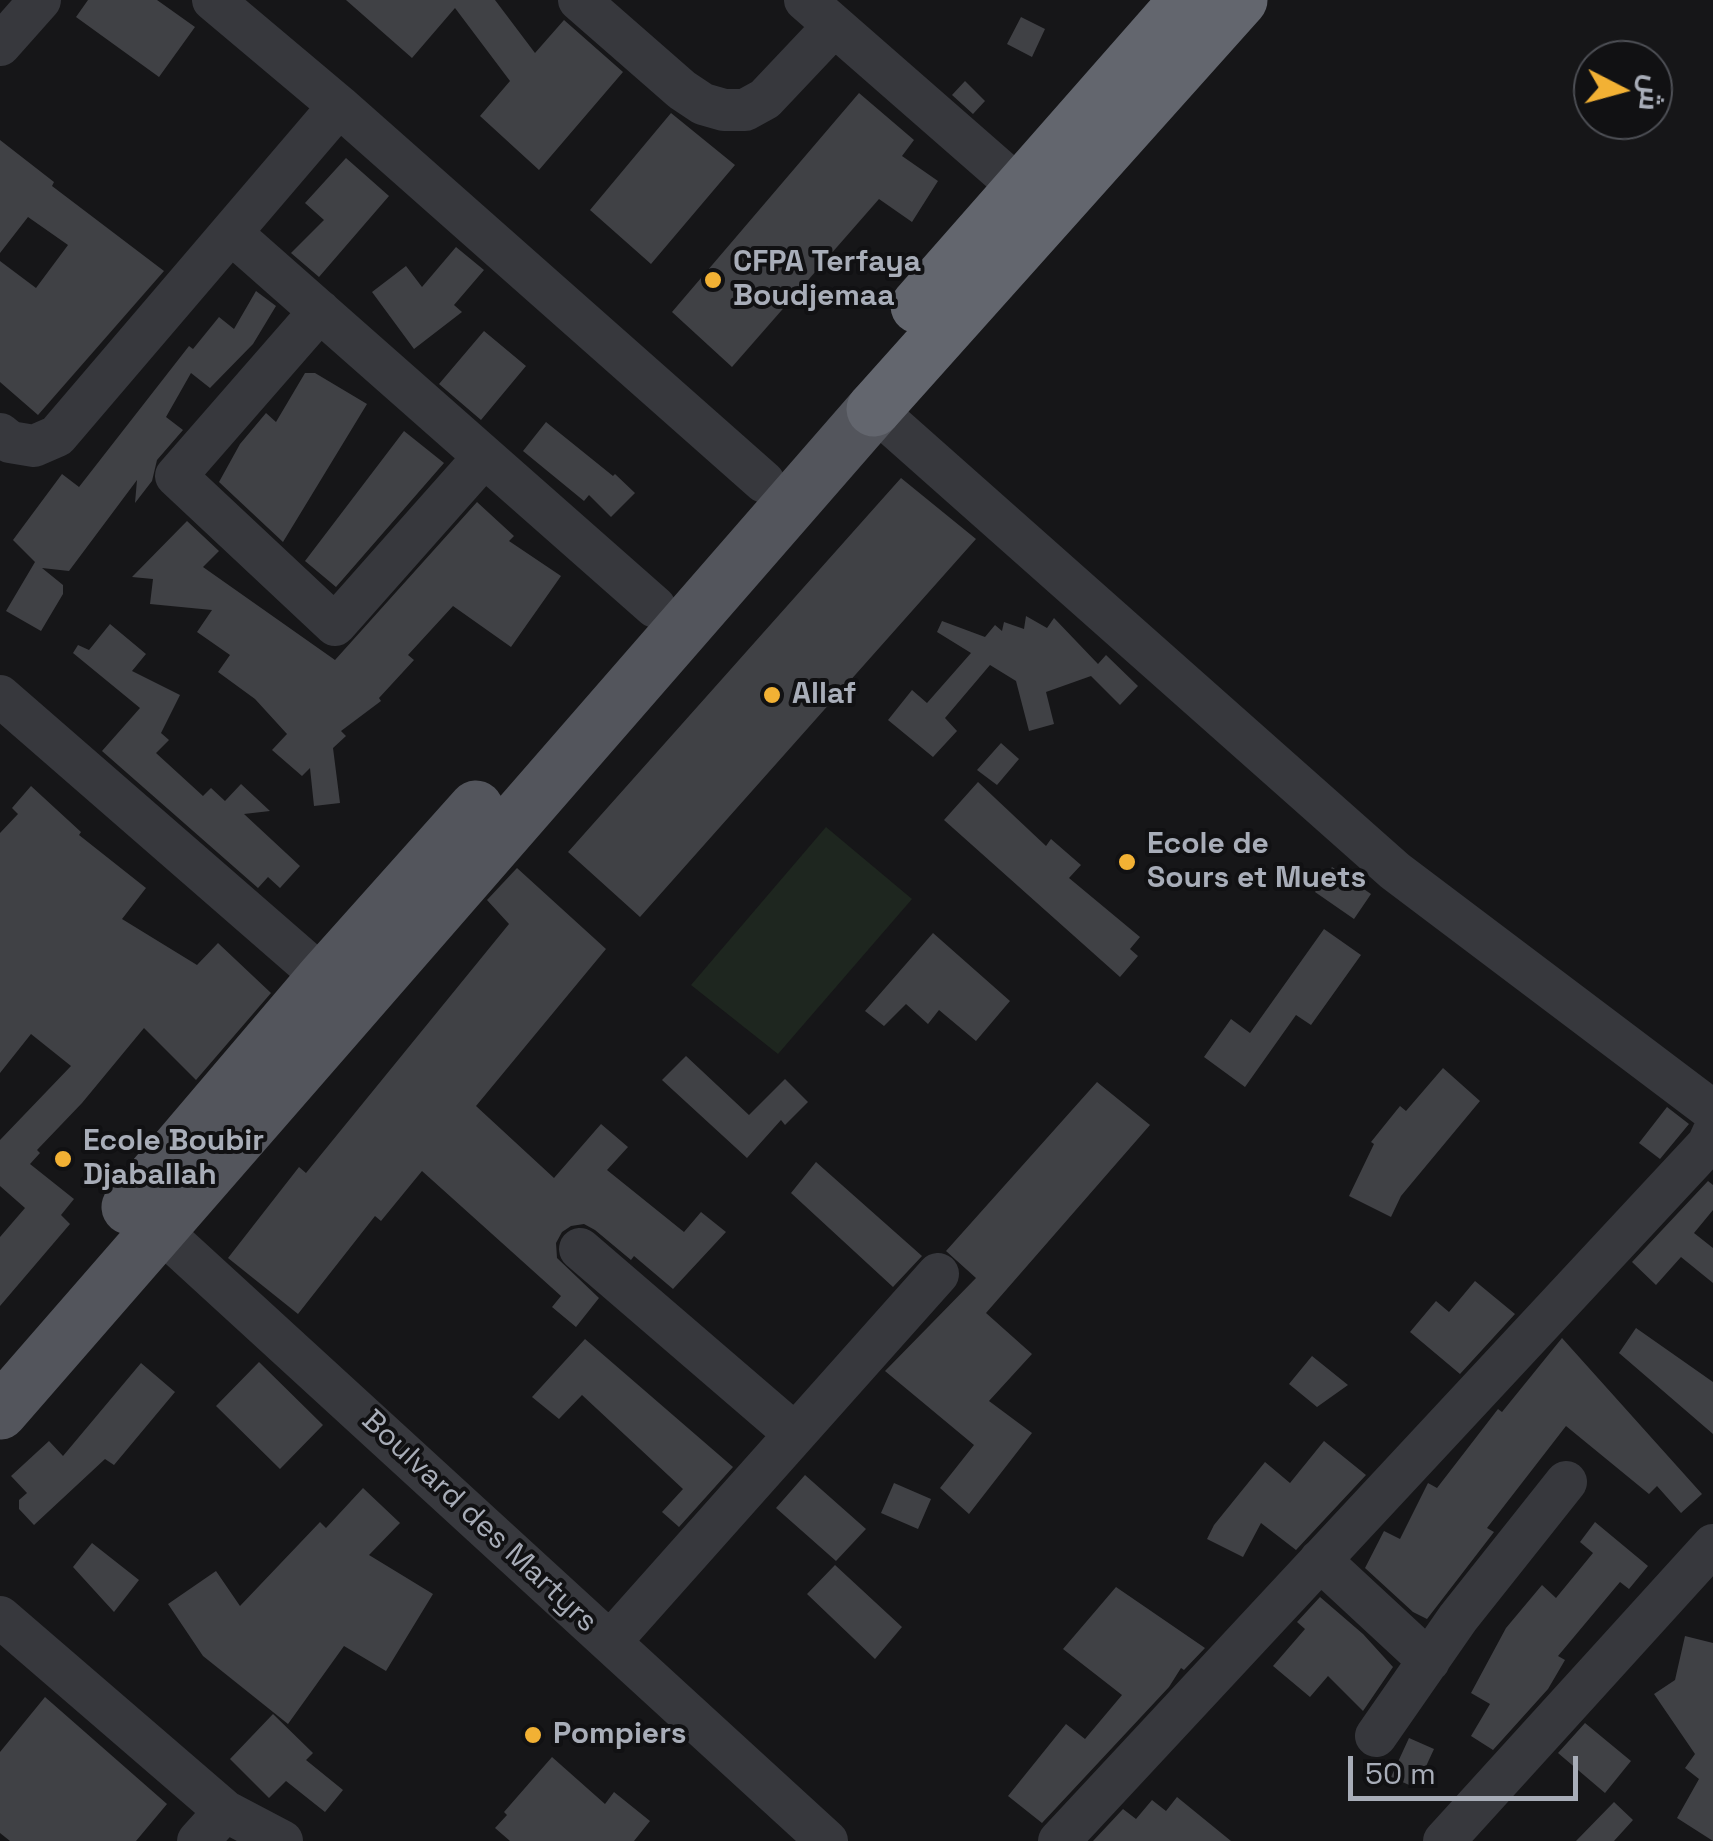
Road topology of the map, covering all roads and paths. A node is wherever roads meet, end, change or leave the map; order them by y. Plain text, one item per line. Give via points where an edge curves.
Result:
1 (40, 0) edge
2 (213, 0) edge
3 (579, 0) edge
4 (1187, 0) edge
5 (1240, 0) edge
6 (820, 13) edge
7 (0, 46) edge
8 (339, 106) junction
9 (1020, 188) junction
10 (231, 233) junction
11 (320, 311) junction
12 (863, 396) junction
13 (0, 434) edge
14 (484, 456) junction
15 (764, 482) junction
16 (656, 607) junction
17 (0, 696) edge
18 (324, 978) junction
19 (1712, 1134) edge
20 (145, 1216) junction
21 (580, 1248) dead end
22 (938, 1274) dead end
23 (0, 1354) edge
24 (0, 1412) edge
25 (795, 1434) junction
26 (1566, 1482) dead end
27 (1713, 1544) edge
28 (1320, 1560) junction
29 (0, 1617) edge
30 (610, 1642) junction
31 (1429, 1661) junction
32 (1376, 1736) dead end
33 (212, 1826) edge
34 (282, 1841) edge
35 (827, 1841) edge
36 (1059, 1841) edge
37 (1444, 1841) edge

1 - 7 street
2 - 8 street
3 - 6 street via 682,90 724,110 765,100
4 - 9 highway
5 - 12 highway
6 - 9 street
8 - 10 street
8 - 15 street
9 - 12 highway
10 - 11 street
10 - 13 street via 58,436 34,446
11 - 14 street
11 - 14 street via 176,476 335,626
12 - 15 main road
12 - 19 street via 1395,871
12 - 20 main road
14 - 16 street
15 - 16 main road
16 - 18 main road
17 - 18 street
18 - 20 main road
19 - 28 street
20 - 23 main road
20 - 24 main road
20 - 30 street, Boulvard des Martyrs
21 - 25 street
22 - 25 street
25 - 30 street
26 - 31 street
27 - 37 street
28 - 31 street
28 - 36 street
29 - 33 street
30 - 35 street, Boulvard des Martyrs
31 - 32 street
33 - 34 street

